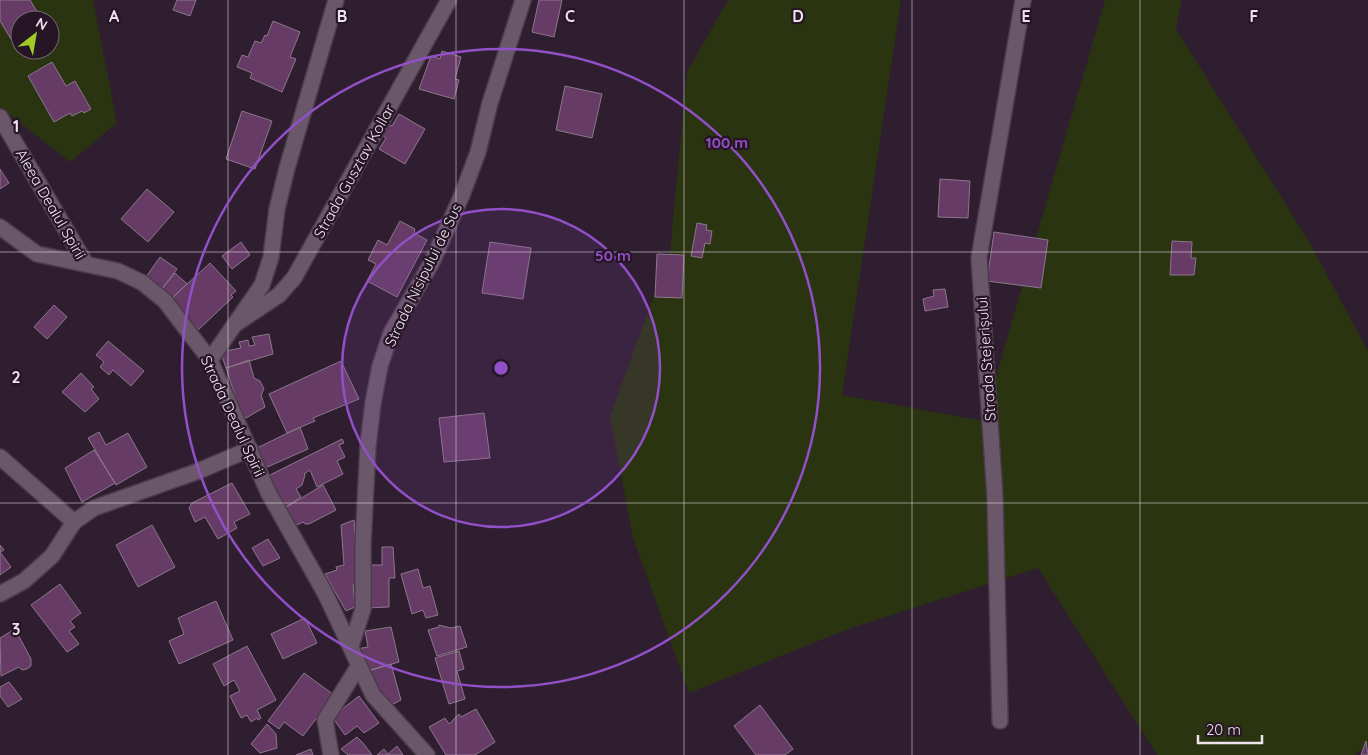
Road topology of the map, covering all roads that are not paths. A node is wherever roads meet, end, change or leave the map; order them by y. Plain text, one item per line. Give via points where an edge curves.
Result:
1 (336, 0) edge
2 (449, 0) edge
3 (523, 0) edge
4 (1023, 0) edge
5 (0, 118) edge
6 (0, 227) edge
7 (86, 264) junction
8 (237, 323) junction
9 (210, 360) junction
10 (250, 449) junction
11 (0, 457) edge
12 (74, 522) junction
13 (0, 594) edge
14 (351, 646) junction
15 (358, 666) junction
16 (1000, 722) dead end
17 (331, 755) edge
18 (427, 755) edge

1 - 8 street, Strada Gusztav Kollar via 285,176 271,257 262,285
2 - 8 street, Strada Gusztav Kollar via 294,278 279,294
3 - 14 street, Strada Nisipului de Sus via 462,195 432,262 391,333 380,366 368,445 363,609
4 - 16 street, Strada Stejerișului via 979,258 995,497
5 - 7 street, Aleea Dealul Spirii
6 - 7 street, Strada Dealul Spirii via 36,254
7 - 9 street, Strada Dealul Spirii via 118,271 143,283 165,301
8 - 9 street, Strada Gusztav Kollar
9 - 10 street, Strada Dealul Spirii
10 - 12 street via 94,508
10 - 14 street, Strada Dealul Spirii via 268,492
11 - 12 street
12 - 13 street via 52,556 24,581
14 - 15 street, Strada Dealul Spirii
15 - 17 street via 325,720
15 - 18 street via 373,695

